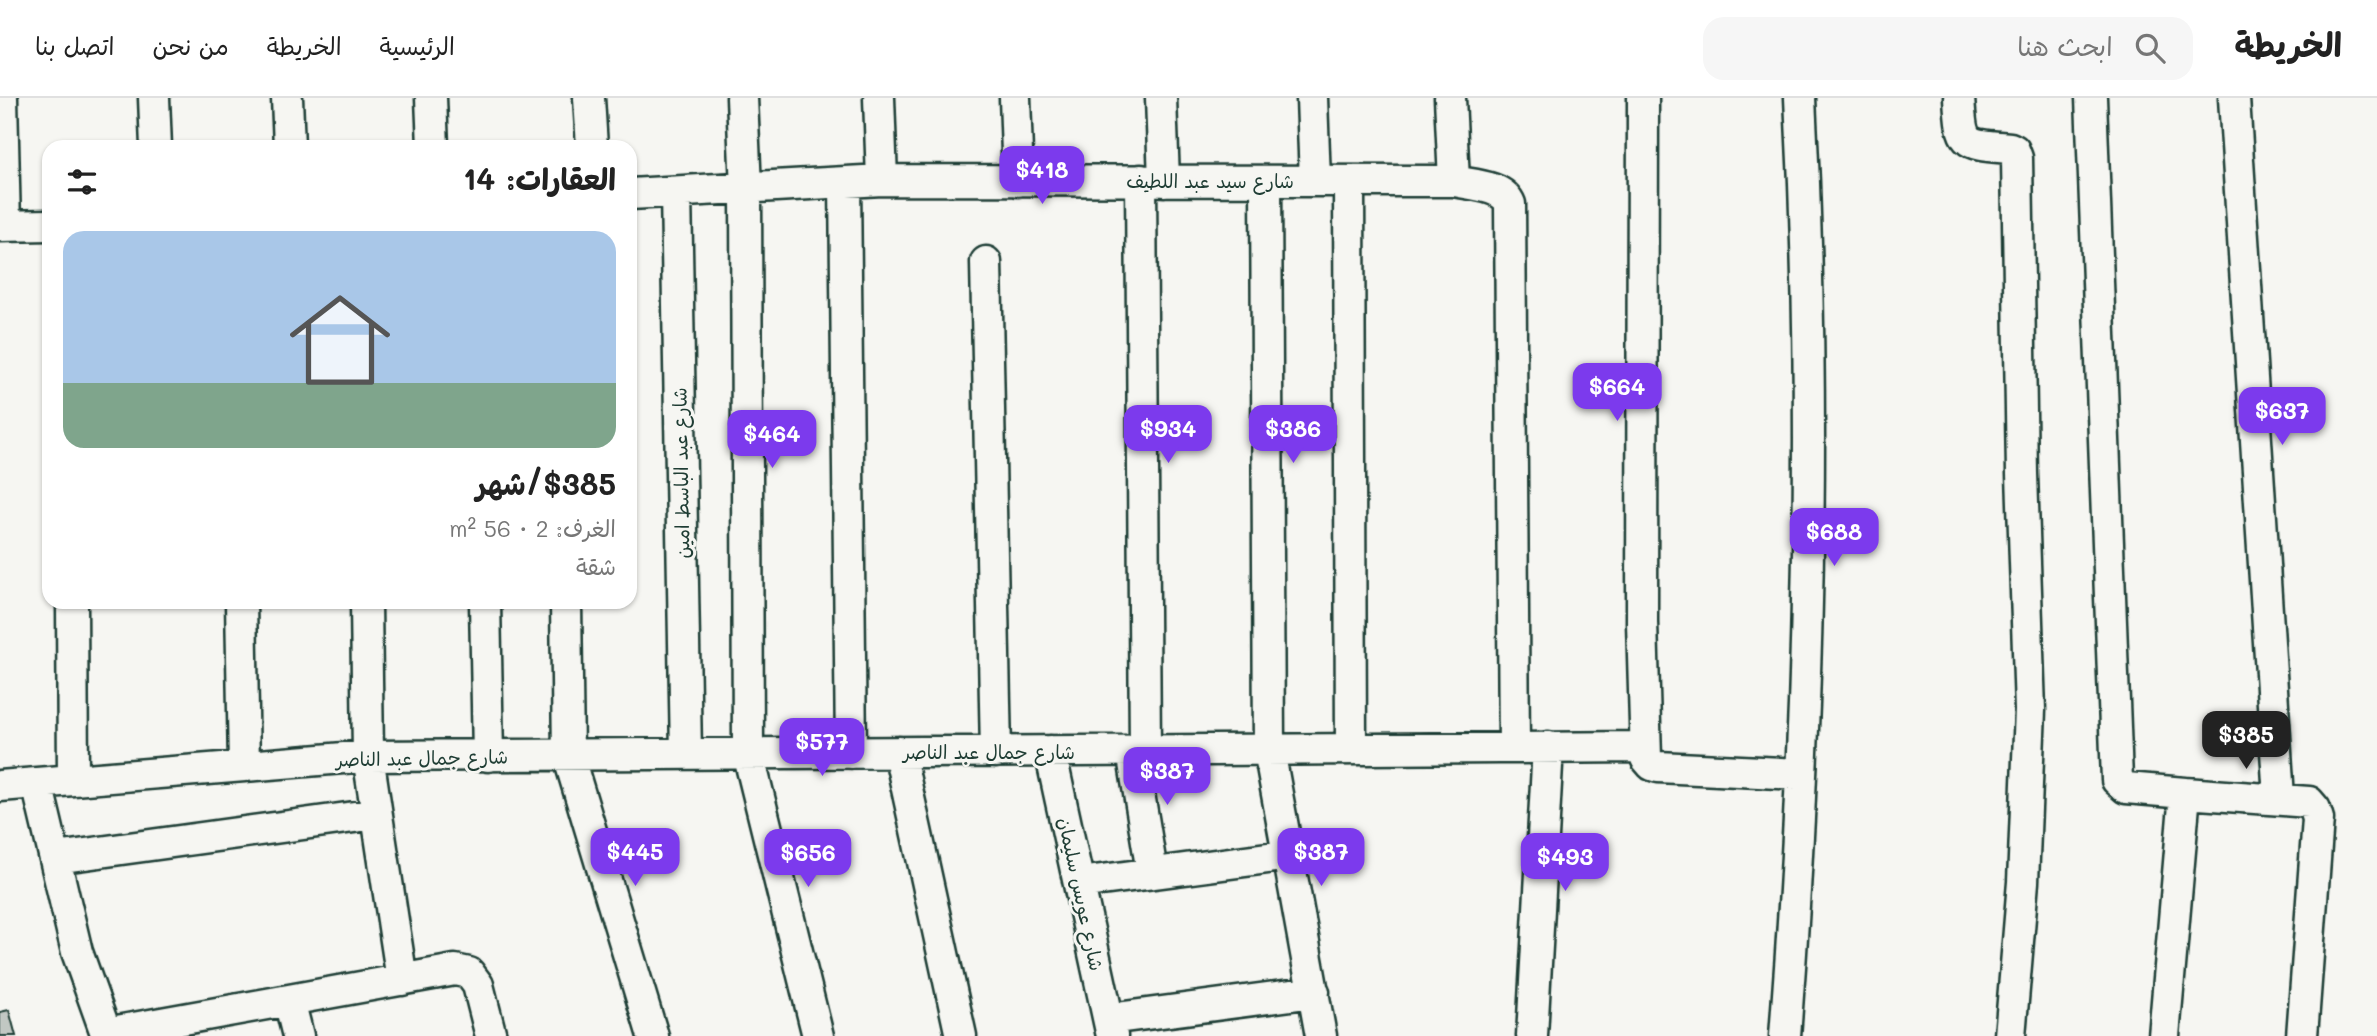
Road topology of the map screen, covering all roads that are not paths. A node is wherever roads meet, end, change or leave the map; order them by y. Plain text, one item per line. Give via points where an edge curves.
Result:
1 (2, 98) edge
2 (154, 98) edge
3 (287, 98) edge
4 (430, 98) edge
5 (589, 98) edge
6 (742, 98) edge
7 (879, 98) edge
8 (1014, 98) edge
9 (1161, 98) edge
10 (1312, 98) edge
11 (1450, 98) edge
12 (1643, 98) edge
13 (1800, 98) edge
14 (1959, 98) edge
15 (2091, 98) edge
16 (2234, 98) edge
17 (156, 140) edge
18 (289, 140) edge
19 (433, 140) edge
20 (592, 140) edge
21 (882, 180) junction
22 (1018, 181) junction
23 (1152, 181) junction
24 (1266, 181) junction
25 (1315, 181) junction
26 (1349, 181) junction
27 (1454, 181) junction
28 (845, 182) junction
29 (746, 188) junction
30 (676, 192) junction
31 (637, 194) edge
32 (42, 225) edge
33 (3, 226) edge
34 (986, 262) dead end
35 (72, 609) edge
36 (241, 609) edge
37 (366, 609) edge
38 (485, 609) edge
39 (566, 609) edge
40 (1548, 747) junction
41 (1644, 747) junction
42 (1514, 748) junction
43 (1351, 749) junction
44 (1269, 750) junction
45 (1050, 751) junction
46 (1139, 751) junction
47 (899, 752) junction
48 (996, 752) junction
49 (748, 753) junction
50 (850, 753) junction
51 (686, 754) junction
52 (568, 755) junction
53 (368, 756) junction
54 (488, 756) junction
55 (244, 766) junction
56 (1801, 774) junction
57 (73, 780) junction
58 (37, 783) junction
59 (0, 786) edge
60 (2185, 793) junction
61 (2279, 798) junction
62 (376, 814) junction
63 (1290, 855) junction
64 (56, 858) junction
65 (1152, 872) junction
66 (1079, 883) junction
67 (402, 980) junction
68 (1314, 992) junction
69 (289, 1000) junction
70 (1110, 1027) edge
71 (106, 1034) edge
72 (298, 1036) edge
73 (491, 1036) edge
74 (653, 1036) edge
75 (818, 1036) edge
76 (961, 1036) edge
77 (1321, 1036) edge
78 (1532, 1036) edge
79 (1785, 1036) edge
80 (2010, 1036) edge
81 (2164, 1036) edge
82 (2302, 1036) edge

1 - 33 street
2 - 17 street
3 - 18 street
4 - 19 street
5 - 20 street
6 - 29 street
7 - 21 street
8 - 22 street
9 - 23 street
10 - 25 street
11 - 27 street
12 - 41 street
13 - 56 street via 1809,547
14 - 80 street via 1961,128 1967,141 2014,149 2017,158 2030,710 2023,882
15 - 60 street via 2117,780 2126,788
16 - 61 street
21 - 22 street, شارع سيد عبد اللطيف
21 - 28 street, شارع سيد عبد اللطيف
22 - 23 street, شارع سيد عبد اللطيف
23 - 24 street, شارع سيد عبد اللطيف
23 - 46 street
24 - 25 street, شارع سيد عبد اللطيف
24 - 44 street
25 - 26 street, شارع سيد عبد اللطيف
26 - 27 street, شارع سيد عبد اللطيف
26 - 43 street
27 - 42 street, شارع سيد عبد اللطيف via 1499,191 1510,204
28 - 29 street, شارع سيد عبد اللطيف
28 - 50 street
29 - 30 street, شارع سيد عبد اللطيف
29 - 49 street
30 - 31 street, شارع سيد عبد اللطيف
30 - 51 street, شارع عبد الباسط امين
32 - 33 street
34 - 48 street
35 - 57 street
36 - 55 street
37 - 53 street
38 - 54 street
39 - 52 street
40 - 41 street, شارع جمال عبد الناصر
40 - 42 street, شارع جمال عبد الناصر
40 - 78 street
41 - 56 street via 1646,758 1658,767
42 - 43 street, شارع جمال عبد الناصر
43 - 44 street, شارع جمال عبد الناصر
44 - 46 street, شارع جمال عبد الناصر
44 - 63 street
45 - 46 street, شارع جمال عبد الناصر
45 - 48 street, شارع جمال عبد الناصر
45 - 66 street, شارع عويس سليمان
46 - 65 street
47 - 48 street, شارع جمال عبد الناصر
47 - 50 street, شارع جمال عبد الناصر
47 - 76 street
49 - 50 street, شارع جمال عبد الناصر
49 - 51 street, شارع جمال عبد الناصر
49 - 75 street
51 - 52 street, شارع جمال عبد الناصر
52 - 54 street, شارع جمال عبد الناصر
52 - 74 street
53 - 54 street, شارع جمال عبد الناصر
53 - 55 street, شارع جمال عبد الناصر
53 - 62 street
55 - 57 street, شارع جمال عبد الناصر
56 - 79 street
57 - 58 street, شارع جمال عبد الناصر
58 - 59 street, شارع جمال عبد الناصر
58 - 64 street
60 - 61 street
60 - 81 street
61 - 82 street via 2309,802 2318,819
62 - 64 street
62 - 67 street
63 - 65 street
63 - 68 street
64 - 71 street via 77,952
65 - 66 street
66 - 70 street, شارع عويس سليمان
67 - 69 street
67 - 73 street via 455,970 468,973 478,985
68 - 70 street
68 - 77 street
69 - 71 street
69 - 72 street

